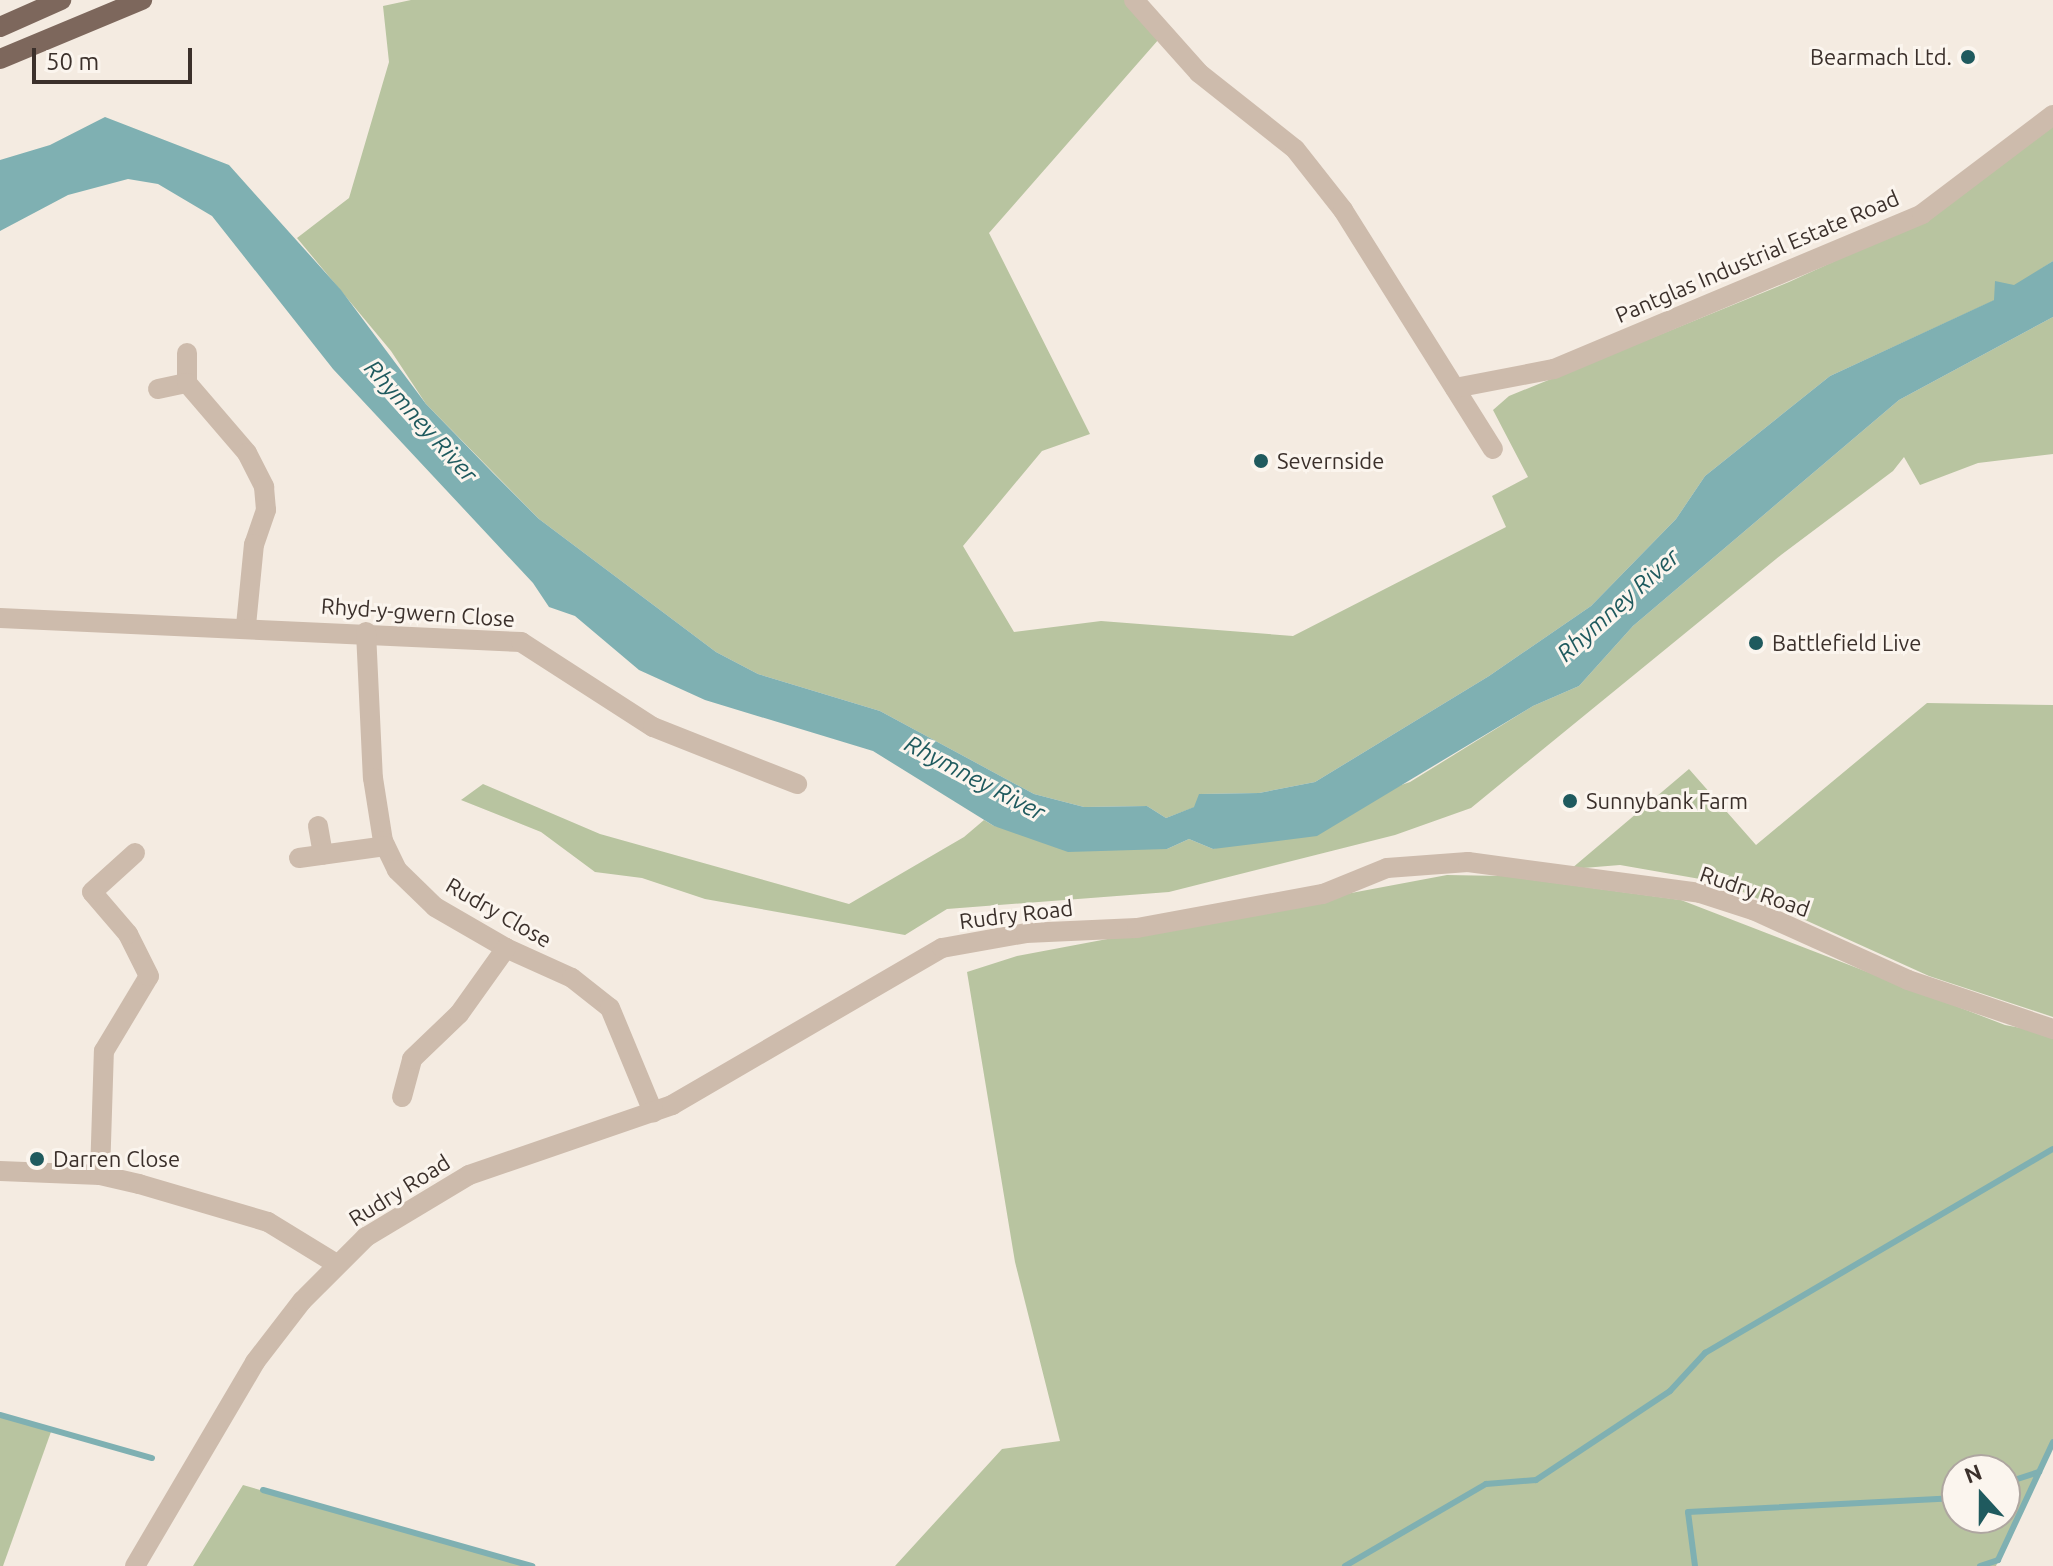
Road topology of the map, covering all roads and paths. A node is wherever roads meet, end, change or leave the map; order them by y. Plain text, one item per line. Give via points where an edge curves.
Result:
1 (61, 0) edge
2 (142, 0) edge
3 (1134, 0) edge
4 (0, 27) edge
5 (0, 59) edge
6 (2053, 115) edge
7 (187, 353) dead end
8 (187, 383) junction
9 (1455, 388) junction
10 (158, 389) dead end
11 (1493, 449) dead end
12 (0, 618) edge
13 (246, 626) junction
14 (366, 632) junction
15 (797, 784) dead end
16 (318, 826) dead end
17 (385, 846) junction
18 (135, 853) dead end
19 (323, 855) junction
20 (299, 858) dead end
21 (506, 948) junction
22 (2053, 1029) edge
23 (402, 1097) dead end
24 (653, 1112) junction
25 (0, 1171) edge
26 (100, 1175) junction
27 (335, 1263) junction
28 (139, 1556) edge
29 (126, 1566) edge

1 - 4 main road
2 - 5 main road
3 - 9 street via 1199,73 1295,149 1343,210
6 - 9 street, Pantglas Industrial Estate Road via 1922,214 1554,369
7 - 8 street
8 - 10 street
8 - 13 street via 247,453 264,487 266,510 254,544
9 - 11 street
12 - 13 street, Rhyd-y-gwern Close
13 - 14 street, Rhyd-y-gwern Close
14 - 15 street, Rhyd-y-gwern Close via 521,642 653,727
14 - 17 street, Rudry Close via 373,778
16 - 19 street
17 - 19 street
17 - 21 street, Rudry Close via 397,870 435,907
18 - 26 street via 92,892 128,934 149,976 104,1051
19 - 20 street
21 - 23 street via 459,1014 412,1059
21 - 24 street, Rudry Close via 572,978 610,1008
22 - 24 street, Rudry Road via 1908,980 1753,910 1700,893 1468,862 1387,868 1323,894 1137,928 1026,933 942,948 745,1066
24 - 27 street, Rudry Road via 458,1180 385,1222
25 - 26 street
26 - 27 street via 268,1222
27 - 28 street, Rudry Road via 255,1362
28 - 29 street, Rudry Road

